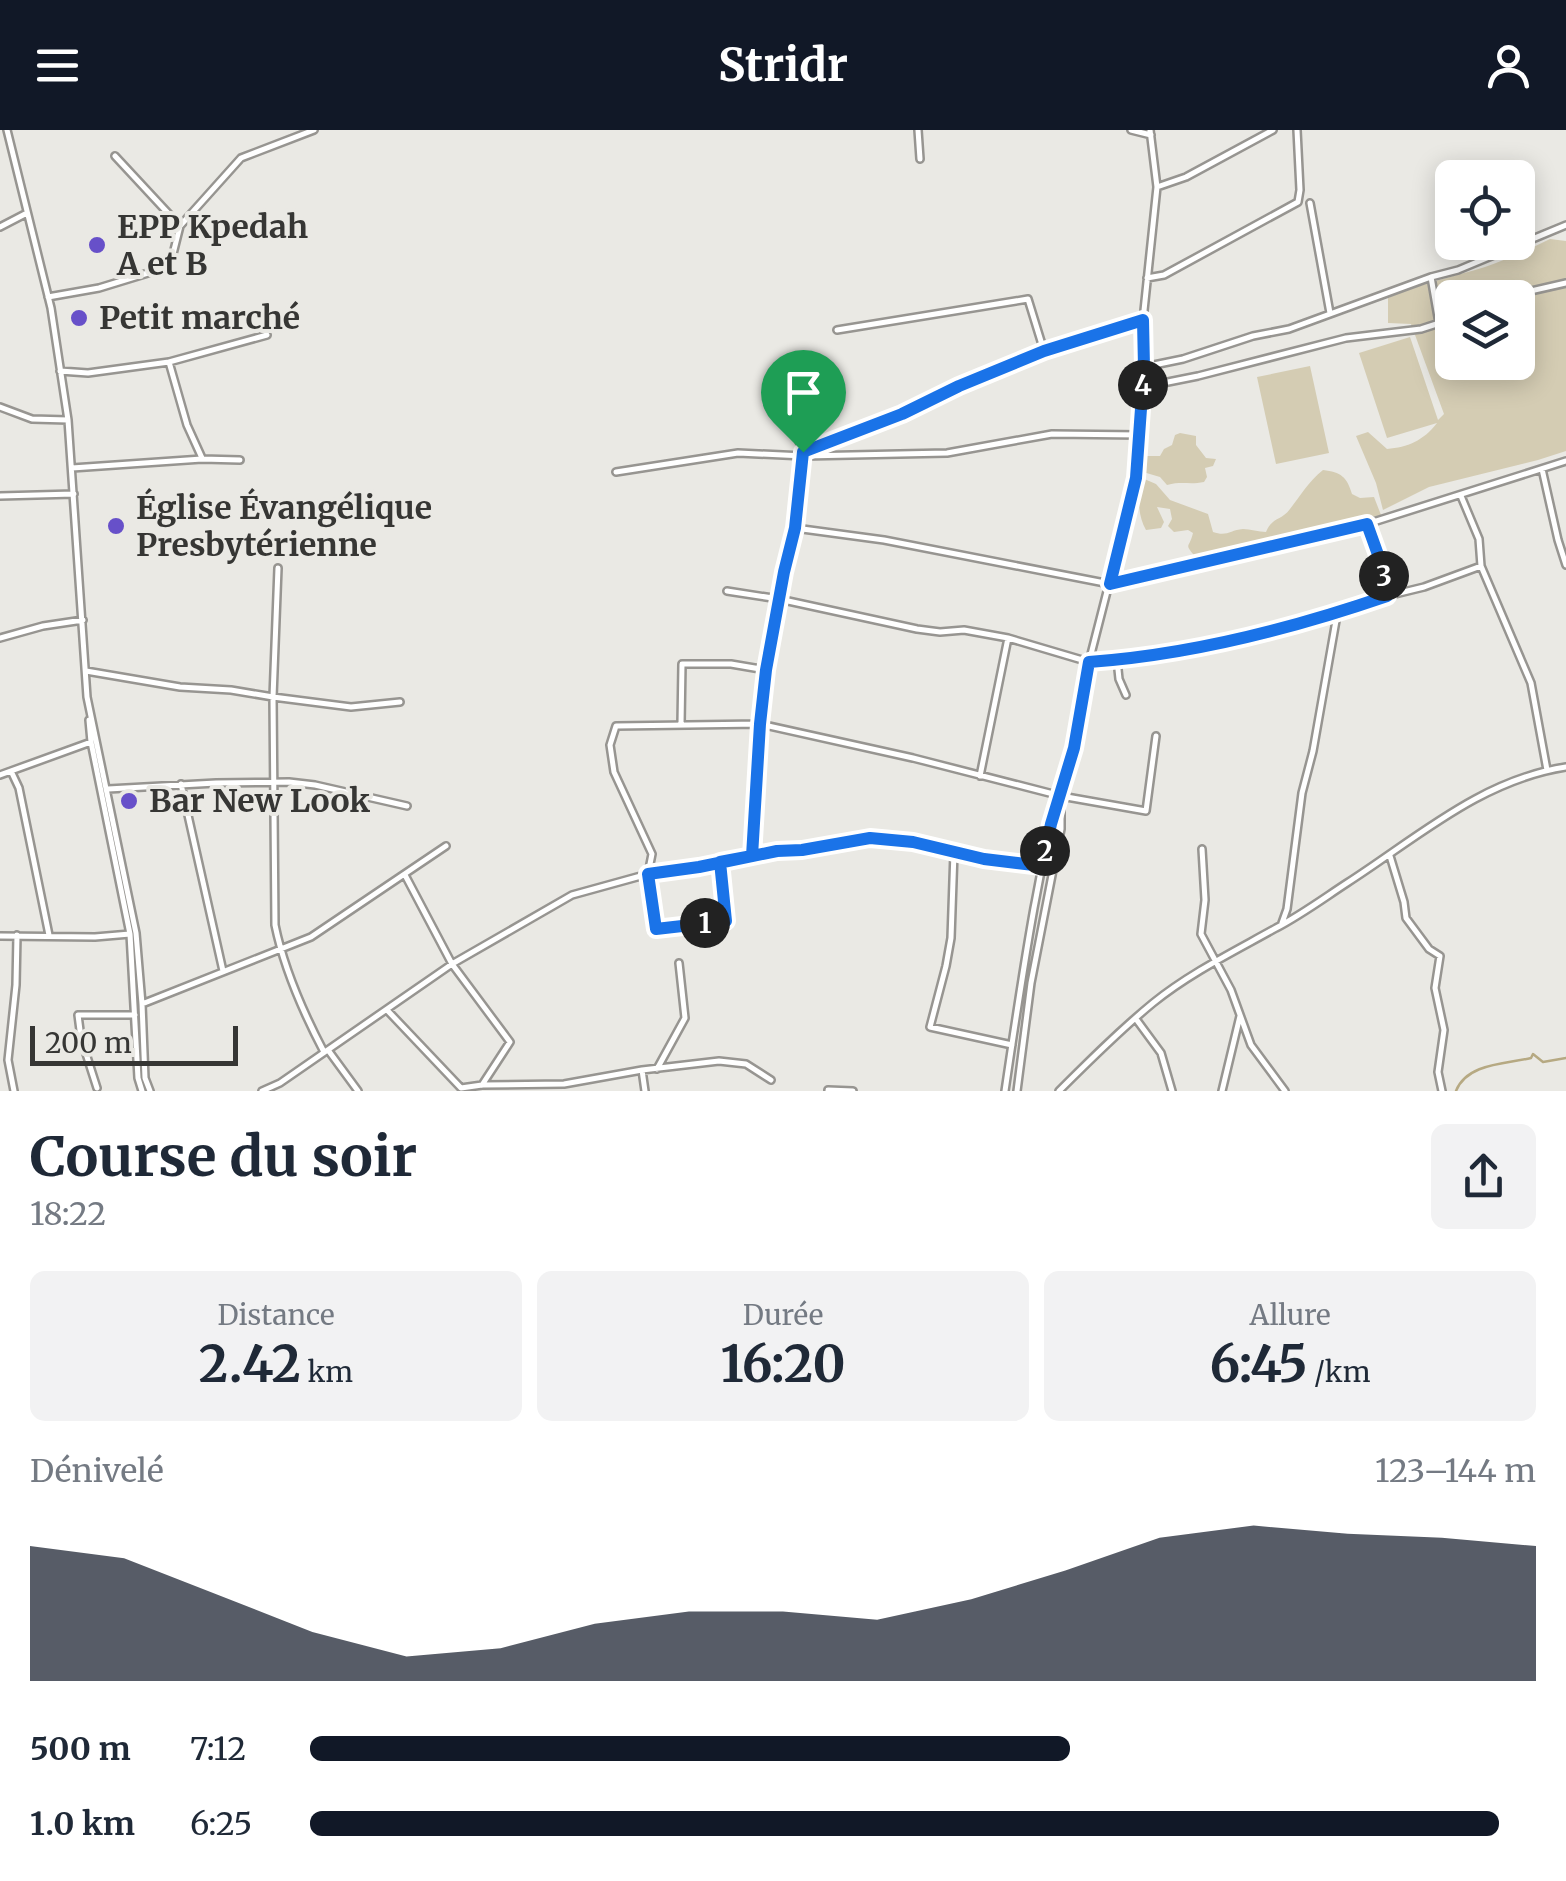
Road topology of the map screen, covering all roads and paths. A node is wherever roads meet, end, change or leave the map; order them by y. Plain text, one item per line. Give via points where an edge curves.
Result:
1 (314, 130) edge
2 (918, 130) edge
3 (1131, 130) edge
4 (1273, 130) edge
5 (1298, 130) edge
6 (5, 132) edge
7 (1151, 133) edge
8 (116, 156) dead end
9 (920, 160) dead end
10 (1157, 188) junction
11 (1310, 203) dead end
12 (27, 213) junction
13 (1566, 225) edge
14 (180, 226) junction
15 (0, 227) edge
16 (1431, 277) junction
17 (1147, 278) junction
18 (1566, 283) edge
19 (1535, 290) edge
20 (48, 297) junction
21 (1435, 298) edge
22 (1330, 313) junction
23 (1143, 320) junction
24 (1435, 326) edge
25 (837, 330) dead end
26 (268, 335) dead end
27 (1044, 351) junction
28 (170, 362) junction
29 (1144, 367) junction
30 (60, 371) junction
31 (1143, 387) junction
32 (784, 394) dead end
33 (0, 407) edge
34 (68, 420) junction
35 (1140, 435) junction
36 (803, 454) junction
37 (202, 459) junction
38 (240, 460) dead end
39 (1566, 462) edge
40 (72, 468) junction
41 (1542, 469) junction
42 (616, 472) dead end
43 (74, 494) junction
44 (0, 496) edge
45 (1461, 496) junction
46 (1367, 524) junction
47 (795, 528) junction
48 (1566, 538) edge
49 (1558, 540) junction
50 (1481, 566) junction
51 (1566, 566) edge
52 (278, 568) dead end
53 (1110, 584) junction
54 (727, 590) dead end
55 (1387, 596) junction
56 (779, 599) junction
57 (1338, 613) junction
58 (83, 620) junction
59 (0, 638) edge
60 (1008, 638) junction
61 (1117, 660) junction
62 (1089, 662) junction
63 (766, 670) junction
64 (86, 671) junction
65 (1126, 695) dead end
66 (87, 697) junction
67 (273, 697) junction
68 (400, 702) dead end
69 (682, 724) junction
70 (760, 724) junction
71 (1156, 736) dead end
72 (92, 742) junction
73 (1566, 767) edge
74 (1547, 770) junction
75 (11, 771) junction
76 (0, 775) edge
77 (980, 776) junction
78 (274, 782) junction
79 (181, 784) junction
80 (107, 789) junction
81 (1061, 796) junction
82 (407, 806) dead end
83 (446, 846) dead end
84 (1202, 849) dead end
85 (954, 852) junction
86 (752, 856) junction
87 (1390, 856) junction
88 (720, 862) junction
89 (1042, 866) junction
90 (404, 874) junction
91 (648, 874) junction
92 (1281, 926) junction
93 (130, 934) junction
94 (17, 935) junction
95 (0, 936) edge
96 (49, 936) junction
97 (280, 950) junction
98 (679, 963) dead end
99 (1215, 963) junction
100 (452, 964) junction
101 (223, 972) junction
102 (142, 1004) junction
103 (386, 1010) junction
104 (136, 1015) junction
105 (1240, 1015) junction
106 (1136, 1019) junction
107 (1012, 1045) junction
108 (326, 1051) junction
109 (657, 1069) junction
110 (642, 1070) junction
111 (771, 1080) dead end
112 (482, 1085) junction
113 (97, 1088) dead end
114 (564, 1088) edge
115 (828, 1090) edge
116 (14, 1091) edge
117 (142, 1091) edge
118 (150, 1091) edge
119 (262, 1091) edge
120 (358, 1091) edge
121 (644, 1091) edge
122 (853, 1091) edge
123 (1005, 1091) edge
124 (1017, 1091) edge
125 (1059, 1091) edge
126 (1172, 1091) edge
127 (1222, 1091) edge
128 (1285, 1091) edge
129 (1442, 1091) edge

1 - 14 street via 241,158
2 - 9 street
3 - 7 street
4 - 10 street
5 - 17 street via 1298,202
6 - 12 street
7 - 10 street
8 - 14 street
10 - 17 street
11 - 22 street
12 - 15 street
12 - 20 street
13 - 16 street
14 - 20 street via 172,258 161,269
16 - 21 street
16 - 22 street
17 - 23 street
18 - 19 street
20 - 30 street
22 - 29 street
23 - 27 street
23 - 29 street
24 - 31 street via 1346,338
25 - 27 street via 1028,299
26 - 28 street
27 - 36 street
28 - 30 street
28 - 37 street
29 - 31 street
30 - 34 street
31 - 35 street
32 - 36 street
33 - 34 street via 32,419
34 - 40 street
35 - 36 street via 1052,434 946,452
35 - 53 street
36 - 42 street via 738,453
36 - 47 street
37 - 38 street
37 - 40 street
39 - 41 street
40 - 43 street
41 - 45 street
41 - 49 street
43 - 44 street
43 - 58 street
45 - 46 street
45 - 50 street via 1479,540
46 - 53 street
46 - 55 street
47 - 53 street
47 - 56 street
48 - 49 street
49 - 51 street
50 - 55 street
50 - 74 street via 1531,683
52 - 67 street
53 - 62 street
54 - 56 street
55 - 57 street
56 - 60 street via 940,632
56 - 63 street
57 - 61 street
57 - 92 street
58 - 59 street
58 - 64 street
60 - 62 street
60 - 77 street
61 - 62 street
61 - 65 street
62 - 81 street
63 - 69 street via 682,664
63 - 70 street
64 - 66 street
64 - 67 street
66 - 72 street
66 - 80 street
67 - 68 street via 351,707
67 - 78 street
69 - 70 street
69 - 91 street via 616,726 610,745 614,772 652,854
70 - 77 street
70 - 86 street
71 - 81 street via 1146,811
72 - 75 street
72 - 93 street
73 - 74 street
74 - 87 street via 1496,787
75 - 76 street
75 - 96 street
77 - 81 street
78 - 79 street
78 - 82 street
78 - 97 street
79 - 80 street
79 - 101 street
80 - 102 street via 136,933
81 - 89 street
81 - 124 street
83 - 90 street
84 - 99 street via 1201,934
85 - 86 street via 870,838
85 - 89 street
85 - 107 street via 951,938 930,1026
86 - 88 street
87 - 92 street
87 - 129 street via 1406,918 1440,956 1435,988 1444,1030
88 - 91 street
88 - 91 street via 726,921 656,929
89 - 107 street
90 - 97 street
90 - 100 street
91 - 100 street via 572,895
92 - 99 street
93 - 96 street
93 - 104 street
94 - 95 street
94 - 96 street
94 - 116 street via 8,1060
97 - 101 street
97 - 108 street
98 - 109 street via 685,1018
99 - 105 street
99 - 106 street
100 - 103 street
100 - 112 street via 510,1042
101 - 102 street
102 - 118 street
103 - 108 street
103 - 112 street via 460,1088
104 - 113 street via 78,1016
104 - 117 street
105 - 127 street
105 - 128 street via 1250,1044
106 - 125 street
106 - 126 street via 1161,1054
107 - 123 street
108 - 119 street
108 - 120 street
109 - 110 street
109 - 111 street via 719,1061 746,1064
110 - 114 street
110 - 121 street
112 - 114 street
115 - 122 street

